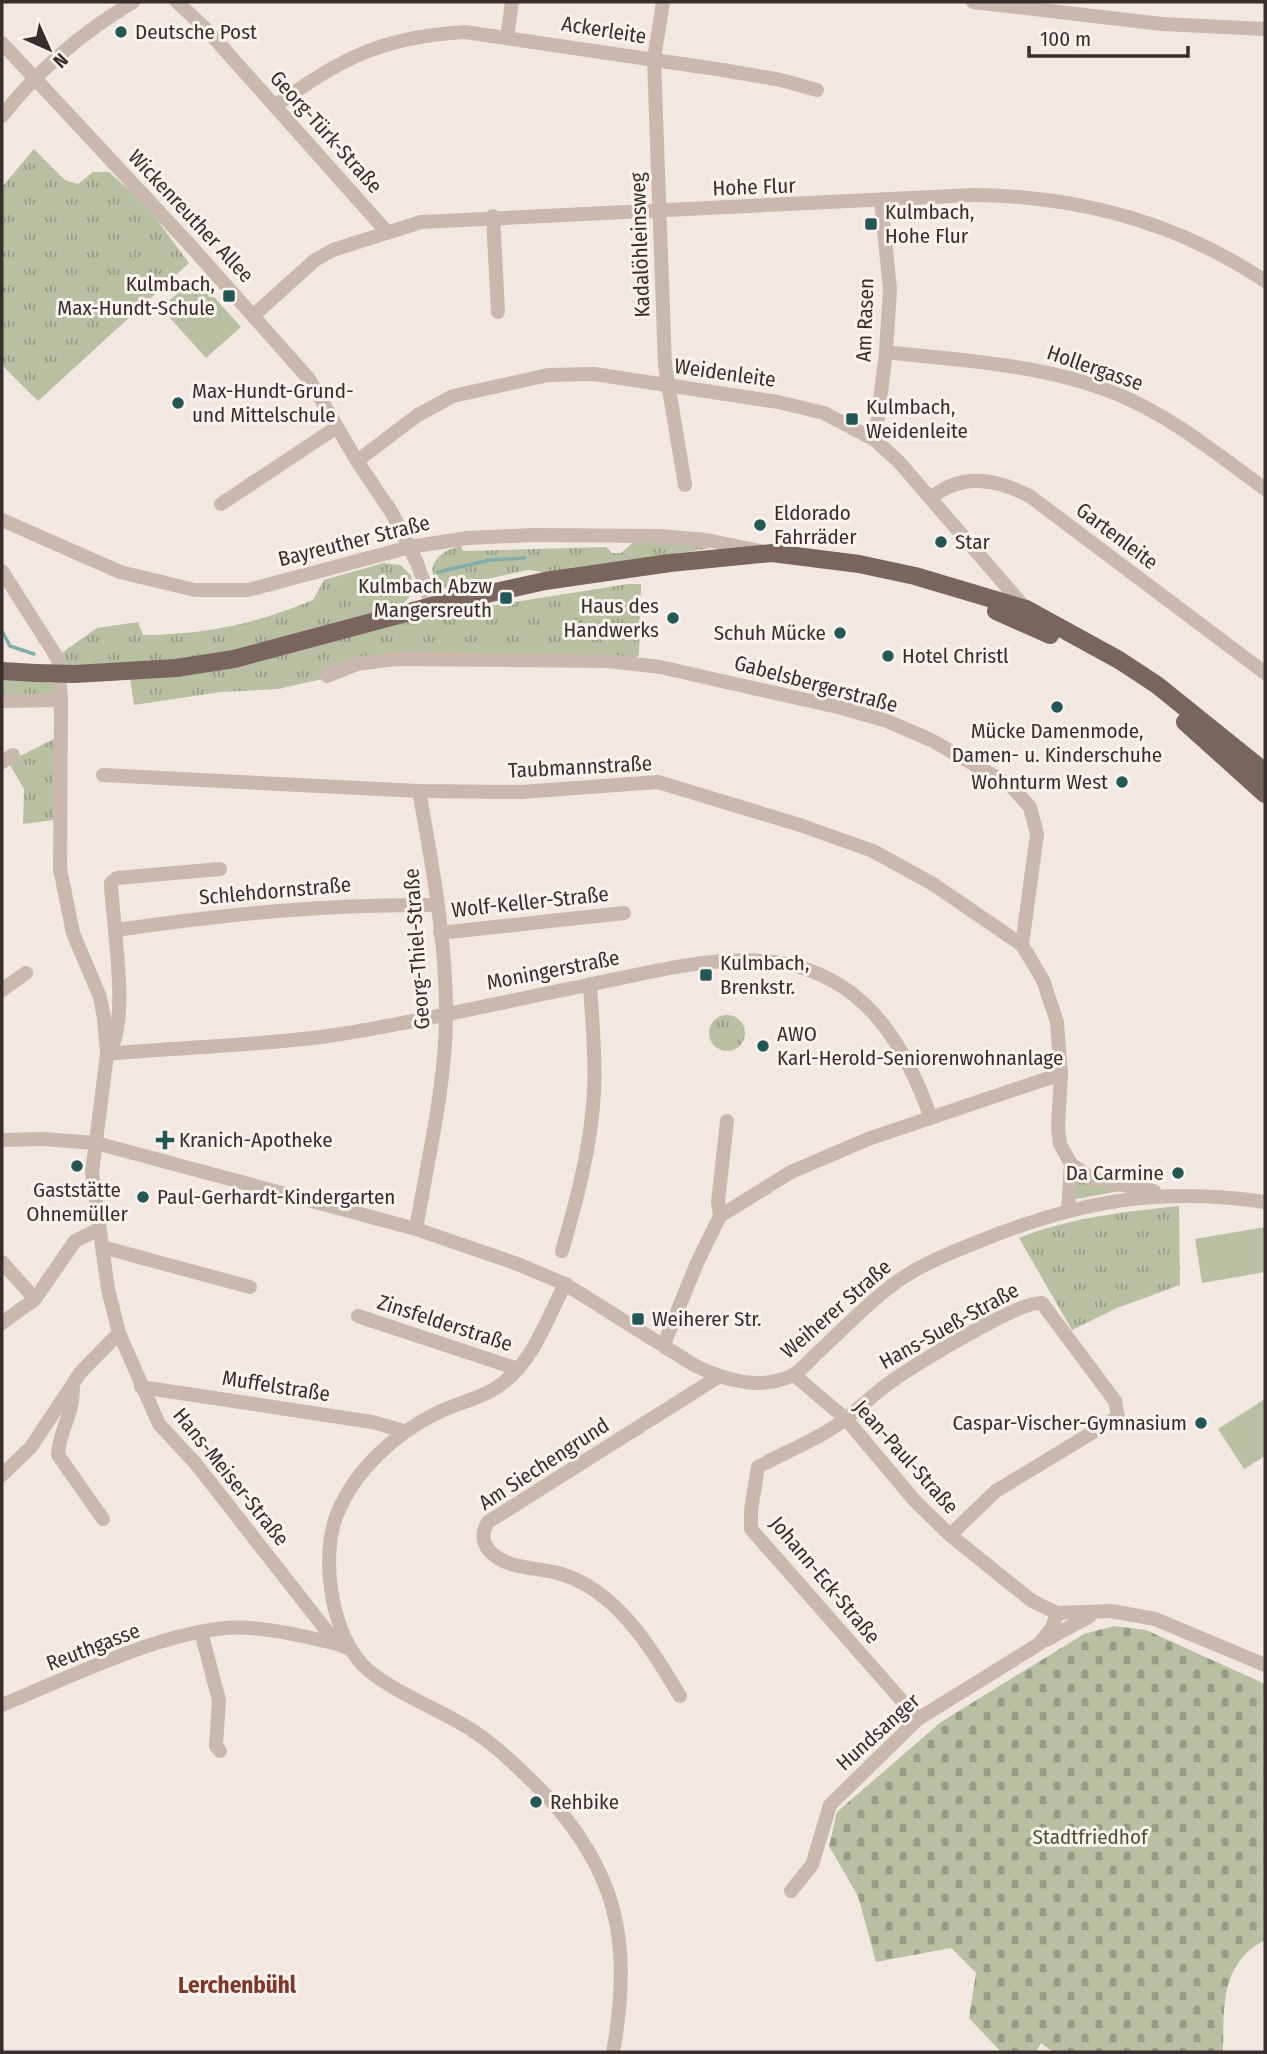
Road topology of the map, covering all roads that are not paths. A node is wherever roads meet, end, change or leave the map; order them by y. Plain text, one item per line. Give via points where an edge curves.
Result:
1 (133, 2) edge
2 (177, 2) edge
3 (512, 2) edge
4 (663, 2) edge
5 (973, 2) edge
6 (1265, 29) edge
7 (507, 37) junction
8 (2, 43) edge
9 (654, 59) junction
10 (35, 78) junction
11 (817, 90) dead end
12 (275, 106) junction
13 (2, 116) edge
14 (881, 201) junction
15 (660, 212) junction
16 (493, 216) junction
17 (386, 231) junction
18 (1265, 281) edge
19 (498, 312) dead end
20 (254, 314) junction
21 (886, 352) junction
22 (668, 386) junction
23 (337, 427) junction
24 (875, 440) junction
25 (357, 461) junction
26 (685, 485) dead end
27 (1265, 489) edge
28 (931, 498) junction
29 (221, 504) dead end
30 (2, 520) edge
31 (410, 547) junction
32 (772, 553) junction
33 (733, 558) junction
34 (2, 571) edge
35 (432, 606) junction
36 (1026, 609) junction
37 (2, 671) edge
38 (1265, 673) edge
39 (327, 676) dead end
40 (61, 700) junction
41 (2, 701) edge
42 (1265, 772) edge
43 (103, 775) dead end
44 (419, 791) junction
45 (1265, 794) edge
46 (220, 869) dead end
47 (437, 905) junction
48 (624, 913) dead end
49 (116, 930) junction
50 (440, 933) junction
51 (1022, 945) junction
52 (26, 973) dead end
53 (590, 984) junction
54 (2, 990) edge
55 (446, 1013) junction
56 (107, 1054) junction
57 (1061, 1074) junction
58 (931, 1118) junction
59 (727, 1121) dead end
60 (2, 1140) edge
61 (96, 1143) junction
62 (1071, 1164) junction
63 (1169, 1195) junction
64 (1265, 1202) edge
65 (1068, 1211) junction
66 (720, 1216) junction
67 (99, 1229) junction
68 (416, 1229) junction
69 (102, 1247) junction
70 (562, 1251) dead end
71 (2, 1262) edge
72 (565, 1284) junction
73 (250, 1287) dead end
74 (35, 1299) junction
75 (358, 1316) dead end
76 (2, 1323) edge
77 (119, 1333) junction
78 (664, 1344) junction
79 (518, 1369) junction
80 (794, 1375) junction
81 (718, 1377) junction
82 (73, 1387) junction
83 (141, 1387) junction
84 (846, 1419) junction
85 (404, 1431) junction
86 (2, 1475) edge
87 (103, 1519) dead end
88 (950, 1535) junction
89 (1102, 1612) junction
90 (1057, 1613) junction
91 (201, 1632) junction
92 (1039, 1644) junction
93 (343, 1646) junction
94 (1265, 1665) edge
95 (680, 1696) dead end
96 (2, 1705) edge
97 (918, 1718) junction
98 (220, 1751) dead end
99 (791, 1891) dead end
100 (613, 2052) edge

1 - 10 street via 95,25
2 - 12 street, Georg-Türk-Straße
3 - 7 street
4 - 9 street, Kadalöhleinsweg
5 - 6 street via 1162,24
7 - 9 street, Ackerleite
7 - 12 street, Ackerleite via 429,34 374,46
8 - 10 street, Wickenreuther Allee
9 - 11 street, Ackerleite
9 - 15 street, Kadalöhleinsweg
10 - 13 street
10 - 20 street, Wickenreuther Allee
12 - 17 street, Georg-Türk-Straße
14 - 15 street, Hohe Flur
14 - 18 street, Hohe Flur via 973,195 1068,201 1166,228 1239,263
14 - 21 street, Am Rasen via 890,289
15 - 16 street, Hohe Flur
15 - 22 street, Kadalöhleinsweg
16 - 17 street, Hohe Flur via 421,222
16 - 19 street
17 - 20 street, Hohe Flur via 315,260
20 - 23 street, Wickenreuther Allee via 309,379
21 - 24 street, Am Rasen
21 - 27 street, Hollergasse via 1041,370 1117,394 1178,428
22 - 24 street, Weidenleite via 824,412
22 - 25 street, Weidenleite via 594,374 505,382 453,396 418,415
22 - 26 street, Kadalöhleinsweg
23 - 25 street, Wickenreuther Allee
23 - 29 street
24 - 28 street, Weidenleite
25 - 31 street, Wickenreuther Allee
28 - 36 street, Weidenleite
28 - 38 street, Gartenleite via 961,481 1016,489
30 - 31 street, Bayreuther Straße via 120,572 195,590 248,590
31 - 32 street, Bayreuther Straße via 533,535 659,536
31 - 35 street, Wickenreuther Allee
32 - 33 main road, Bayreuther Straße
32 - 36 main road, Bayreuther Straße via 915,576
33 - 35 main road, Bayreuther Straße via 670,562 545,581
33 - 45 main road, Bayreuther Straße via 907,584 1011,617 1111,667 1149,693
34 - 40 street via 58,659
35 - 37 main road, Bayreuther Straße, bridge via 234,659 176,668 75,674
36 - 42 main road, Bayreuther Straße via 1129,666
39 - 51 street, Gabelsbergerstraße via 378,660 608,661 707,677 887,721 932,740 1010,785 1030,807 1037,834
40 - 41 street
40 - 56 street via 60,869 73,933 100,997
43 - 44 street, Taubmannstraße
44 - 47 street, Georg-Thiel-Straße
44 - 51 street, Taubmannstraße via 521,792 658,782 873,851 933,884
46 - 49 street, Schlehdornstraße via 117,878 111,883
47 - 49 street, Schlehdornstraße via 243,912
47 - 50 street, Georg-Thiel-Straße
48 - 50 street, Wolf-Keller-Straße
49 - 56 street, Schlehdornstraße via 118,1014 114,1046
50 - 55 street, Georg-Thiel-Straße
51 - 57 street via 1051,1000
52 - 54 street
53 - 55 street, Moningerstraße
53 - 58 street, Moningerstraße via 685,966 751,960 792,965 820,975 852,992 893,1034 916,1076
53 - 70 street via 594,1051 591,1125
55 - 56 street, Moningerstraße via 294,1040
55 - 68 street, Georg-Thiel-Straße
56 - 61 street, Hans-Meiser-Straße
57 - 58 street
57 - 62 street via 1058,1128 1060,1144
58 - 66 street via 791,1172
59 - 66 street
60 - 61 street, Weiherer Straße
61 - 67 street, Hans-Meiser-Straße via 92,1173
61 - 68 street, Weiherer Straße
62 - 63 street via 1092,1179
62 - 65 street
63 - 64 street, Weiherer Straße
63 - 65 street, Weiherer Straße via 1103,1201
65 - 80 street, Weiherer Straße via 1001,1231 909,1273
66 - 78 street
67 - 69 street, Hans-Meiser-Straße
67 - 74 street via 75,1241
68 - 72 street, Weiherer Straße
69 - 73 street
69 - 77 street, Hans-Meiser-Straße
71 - 74 street
72 - 78 street, Weiherer Straße
72 - 79 street
74 - 76 street
75 - 79 street, Zinsfelderstraße
77 - 82 street via 80,1373
77 - 83 street, Hans-Meiser-Straße
78 - 81 street, Weiherer Straße
79 - 85 street via 493,1390
80 - 81 street, Weiherer Straße via 760,1383
80 - 84 street, Jean-Paul-Straße
81 - 95 street, Am Siechengrund via 488,1522 482,1532 499,1559 564,1574 609,1602 650,1647
82 - 86 street via 31,1447
82 - 87 street via 71,1416 58,1455
83 - 85 street, Muffelstraße via 372,1422
83 - 93 street, Hans-Meiser-Straße via 159,1424
84 - 88 street, Jean-Paul-Straße
84 - 88 street, Hans-Sueß-Straße via 891,1381 928,1358 1015,1311 1042,1303 1115,1401 1118,1417 996,1491
84 - 97 street, Johann-Eck-Straße via 758,1467 751,1529
85 - 93 street via 361,1475 336,1514 329,1562
88 - 90 street, Jean-Paul-Straße via 1013,1589
89 - 90 street
89 - 92 street, Hundsanger
89 - 94 street via 1156,1619
90 - 92 street, Hundsanger
91 - 93 street, Reuthgasse via 250,1627
91 - 96 street, Reuthgasse
91 - 98 street via 219,1700 216,1746
92 - 97 street, Hundsanger
93 - 100 street, Hans-Meiser-Straße via 386,1682 483,1737 582,1837 602,1873 619,1933 620,2003
97 - 99 street, Hundsanger via 830,1805 812,1865

